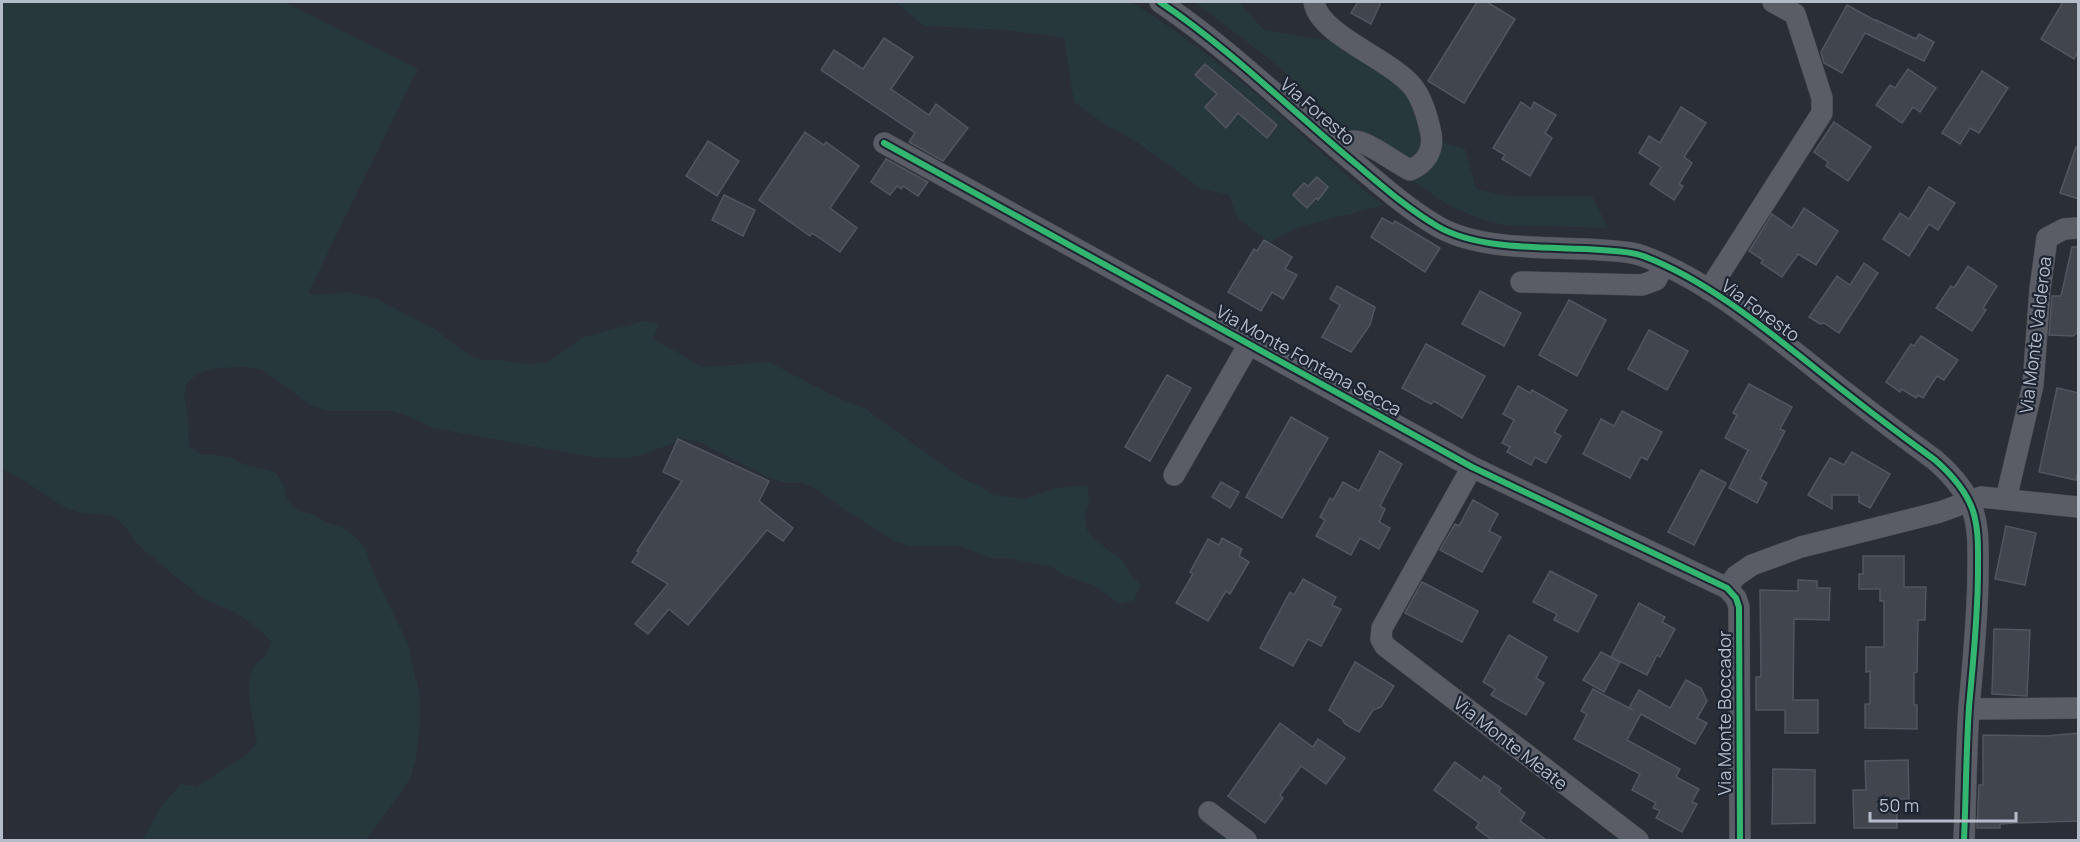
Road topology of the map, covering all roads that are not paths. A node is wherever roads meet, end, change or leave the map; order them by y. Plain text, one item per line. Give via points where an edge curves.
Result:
1 (1160, 2) edge
2 (1314, 2) edge
3 (1773, 2) edge
4 (1797, 8) edge
5 (884, 143) dead end
6 (1336, 147) junction
7 (2079, 228) edge
8 (1664, 265) junction
9 (1521, 282) dead end
10 (1709, 290) junction
11 (1249, 344) junction
12 (1472, 467) junction
13 (1174, 475) dead end
14 (2006, 499) junction
15 (1969, 502) junction
16 (2079, 507) edge
17 (1727, 588) junction
18 (2079, 708) edge
19 (1969, 709) junction
20 (1209, 812) dead end
21 (1246, 840) edge
22 (1638, 840) edge
23 (1740, 840) edge
24 (1964, 840) edge

1 - 6 street, Via Foresto via 1212,40
2 - 6 street via 1323,20 1413,87 1428,118 1432,143 1420,166 1410,170 1364,142 1352,141
3 - 4 street
4 - 10 street via 1822,98 1822,113
5 - 11 street, Via Monte Fontana Secca
6 - 8 street, Via Foresto via 1396,198 1456,236 1511,245 1629,253
7 - 14 street, Via Monte Valderoa via 2064,229 2047,238 2033,385
8 - 9 street via 1656,280 1642,285
8 - 10 street, Via Foresto
10 - 15 street, Via Foresto via 1935,460 1956,480
11 - 12 street, Via Monte Fontana Secca
11 - 13 street, Via Monte Fontana Secca
12 - 17 street, Via Monte Fontana Secca
12 - 22 street, Via Monte Meate via 1382,628 1381,639 1385,646
14 - 15 street via 1983,497
14 - 16 street
15 - 17 street via 1801,547 1752,565
15 - 19 street, Via Foresto via 1976,523 1978,553
17 - 23 street, Via Monte Boccador via 1739,607
18 - 19 street
19 - 24 street, Via Foresto
20 - 21 street

